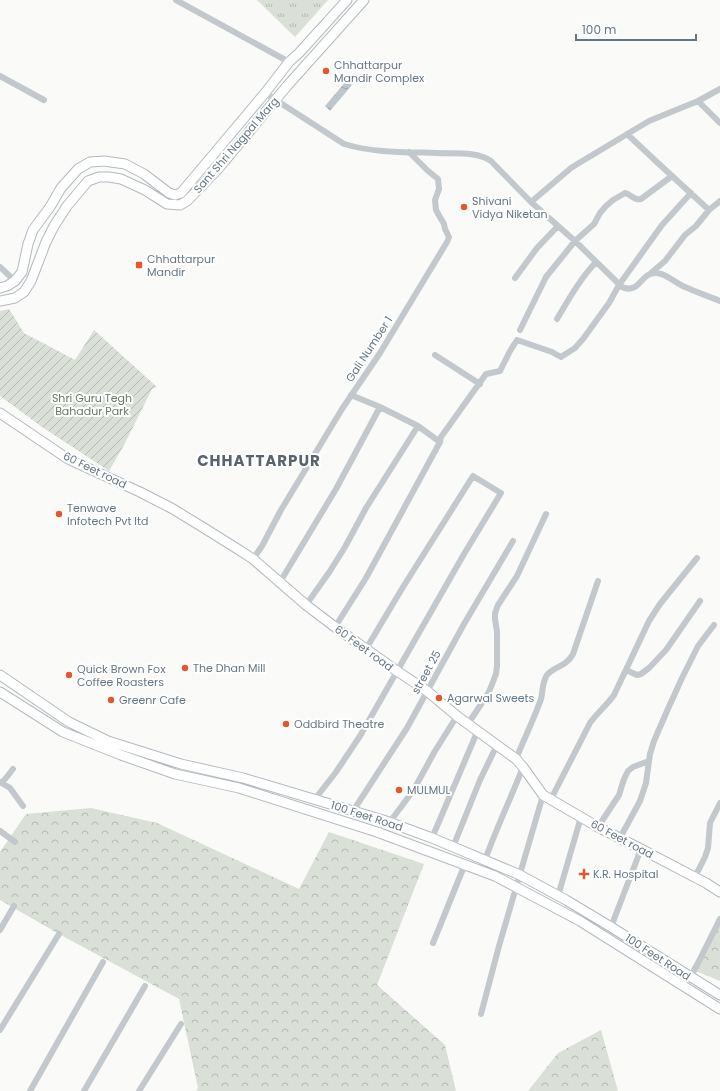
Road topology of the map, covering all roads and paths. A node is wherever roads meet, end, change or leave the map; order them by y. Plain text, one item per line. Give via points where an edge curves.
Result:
1 (176, 0) edge
2 (347, 0) edge
3 (364, 0) edge
4 (289, 62) junction
5 (0, 69) edge
6 (0, 76) edge
7 (720, 89) edge
8 (266, 93) junction
9 (44, 100) dead end
10 (276, 100) junction
11 (698, 101) junction
12 (720, 123) edge
13 (627, 134) junction
14 (409, 152) junction
15 (672, 176) junction
16 (691, 193) junction
17 (720, 201) edge
18 (532, 202) junction
19 (710, 210) junction
20 (558, 226) junction
21 (575, 242) junction
22 (596, 262) junction
23 (0, 267) edge
24 (651, 273) junction
25 (515, 278) dead end
26 (15, 281) junction
27 (619, 285) junction
28 (0, 288) edge
29 (0, 301) edge
30 (720, 301) edge
31 (557, 319) dead end
32 (520, 330) dead end
33 (435, 355) dead end
34 (480, 384) junction
35 (351, 395) junction
36 (380, 407) junction
37 (0, 413) edge
38 (418, 426) junction
39 (440, 442) junction
40 (546, 514) dead end
41 (513, 541) dead end
42 (697, 558) dead end
43 (253, 559) junction
44 (598, 581) dead end
45 (280, 582) junction
46 (700, 601) dead end
47 (306, 605) junction
48 (714, 625) dead end
49 (335, 627) junction
50 (366, 649) junction
51 (626, 670) junction
52 (397, 672) junction
53 (0, 675) edge
54 (427, 691) junction
55 (0, 692) edge
56 (458, 716) junction
57 (468, 724) junction
58 (478, 730) junction
59 (497, 745) junction
60 (516, 759) junction
61 (649, 761) junction
62 (523, 767) junction
63 (13, 769) dead end
64 (202, 769) junction
65 (200, 779) junction
66 (1, 783) edge
67 (547, 797) junction
68 (315, 799) junction
69 (720, 803) edge
70 (23, 806) dead end
71 (353, 811) junction
72 (581, 817) junction
73 (389, 823) junction
74 (598, 827) junction
75 (0, 831) edge
76 (432, 838) junction
77 (620, 838) junction
78 (16, 842) dead end
79 (453, 847) junction
80 (641, 849) junction
81 (485, 860) junction
82 (465, 864) junction
83 (520, 875) junction
84 (695, 877) junction
85 (516, 887) junction
86 (720, 892) edge
87 (558, 896) junction
88 (14, 906) dead end
89 (720, 919) edge
90 (611, 927) junction
91 (0, 930) edge
92 (59, 934) dead end
93 (433, 943) dead end
94 (103, 962) dead end
95 (691, 977) junction
96 (145, 986) dead end
97 (720, 995) edge
98 (720, 1009) edge
99 (481, 1014) dead end
100 (181, 1024) dead end
101 (0, 1030) edge
102 (30, 1091) edge
103 (84, 1091) edge
104 (139, 1091) edge

1 - 4 street
2 - 4 street, Sant Shri Nagpal Marg
3 - 10 street, Sant Shri Nagpal Marg
4 - 8 street, Sant Shri Nagpal Marg
5 - 6 street
6 - 9 street
7 - 11 street
8 - 10 street
8 - 26 street, Sant Shri Nagpal Marg via 181,193 169,193 144,174 125,164 90,162 78,169 61,188 33,230 22,272
10 - 14 street via 344,144 363,149
10 - 29 street, Sant Shri Nagpal Marg via 218,169 188,201 180,205 167,204 121,179 99,177 88,181 54,226 24,292 15,298
11 - 12 street
11 - 13 street via 649,121
13 - 15 street
13 - 18 street via 571,168
14 - 18 street via 482,156 491,161
14 - 35 street, Gali Number 1 via 438,179 436,210 449,237 380,353
15 - 16 street
15 - 21 street via 641,199 625,193 613,200
16 - 19 street
16 - 27 street via 662,225
17 - 19 street
18 - 20 street
19 - 24 street via 685,235 665,261
20 - 21 street
20 - 25 street via 537,248
21 - 22 street
21 - 32 street via 546,277
22 - 27 street
22 - 31 street via 586,272
23 - 26 street
24 - 27 street via 632,289
24 - 30 street via 666,275 684,287
26 - 28 street
27 - 34 street via 576,348 561,357 517,340 500,371 486,374
33 - 34 street
34 - 39 street via 441,437
35 - 36 street
35 - 43 street, Gali Number 1
36 - 38 street
36 - 45 street via 336,489
37 - 43 street, 60 Feet road via 68,459 173,509
38 - 39 street
38 - 47 street via 330,571
39 - 49 street via 366,578
40 - 57 street via 517,576 495,613 496,674 489,692
41 - 54 street, street 25
42 - 51 street via 653,615
43 - 45 street, 60 Feet road
44 - 60 street via 573,654 569,661 547,676 541,698
45 - 47 street, 60 Feet road
46 - 51 street via 666,650 650,668 637,675
47 - 49 street, 60 Feet road
48 - 61 street via 698,646 682,678 654,741
49 - 50 street, 60 Feet road
50 - 52 street, 60 Feet road
50 - 52 street via 473,476 501,493
51 - 67 street via 614,695 587,728
52 - 54 street, 60 Feet road
52 - 68 street via 360,736
53 - 64 street, 100 Feet Road via 69,722 108,741
54 - 56 street, 60 Feet road
54 - 71 street, street 25 via 407,728
55 - 65 street, 100 Feet Road via 63,732 175,774
56 - 57 street, 60 Feet road
56 - 73 street via 416,786
57 - 58 street, 60 Feet road
58 - 59 street, 60 Feet road
58 - 76 street
59 - 60 street, 60 Feet road
59 - 79 street
60 - 62 street, 60 Feet road
61 - 74 street via 628,771 619,795
61 - 77 street via 642,796
62 - 67 street, 60 Feet road
62 - 81 street
63 - 66 street
64 - 65 street
64 - 68 street, 100 Feet Road
65 - 82 street, 100 Feet Road via 239,788 377,832
66 - 70 street via 10,788
67 - 72 street, 60 Feet road
67 - 83 street
68 - 71 street, 100 Feet Road
69 - 84 street via 710,823 705,858
71 - 73 street, 100 Feet Road
72 - 74 street, 60 Feet road
72 - 87 street
73 - 76 street, 100 Feet Road
74 - 77 street, 60 Feet road
75 - 78 street
76 - 79 street, 100 Feet Road
77 - 80 street, 60 Feet road
79 - 81 street, 100 Feet Road
80 - 84 street, 60 Feet road
80 - 90 street
81 - 83 street, 100 Feet Road
82 - 85 street, 100 Feet Road
82 - 93 street
83 - 85 street
83 - 87 street, 100 Feet Road
84 - 86 street, 60 Feet road
85 - 98 street, 100 Feet Road via 580,921
85 - 99 street
87 - 90 street, 100 Feet Road
88 - 91 street
89 - 95 street
90 - 95 street, 100 Feet Road
92 - 101 street
94 - 102 street
95 - 97 street, 100 Feet Road
96 - 103 street
100 - 104 street

